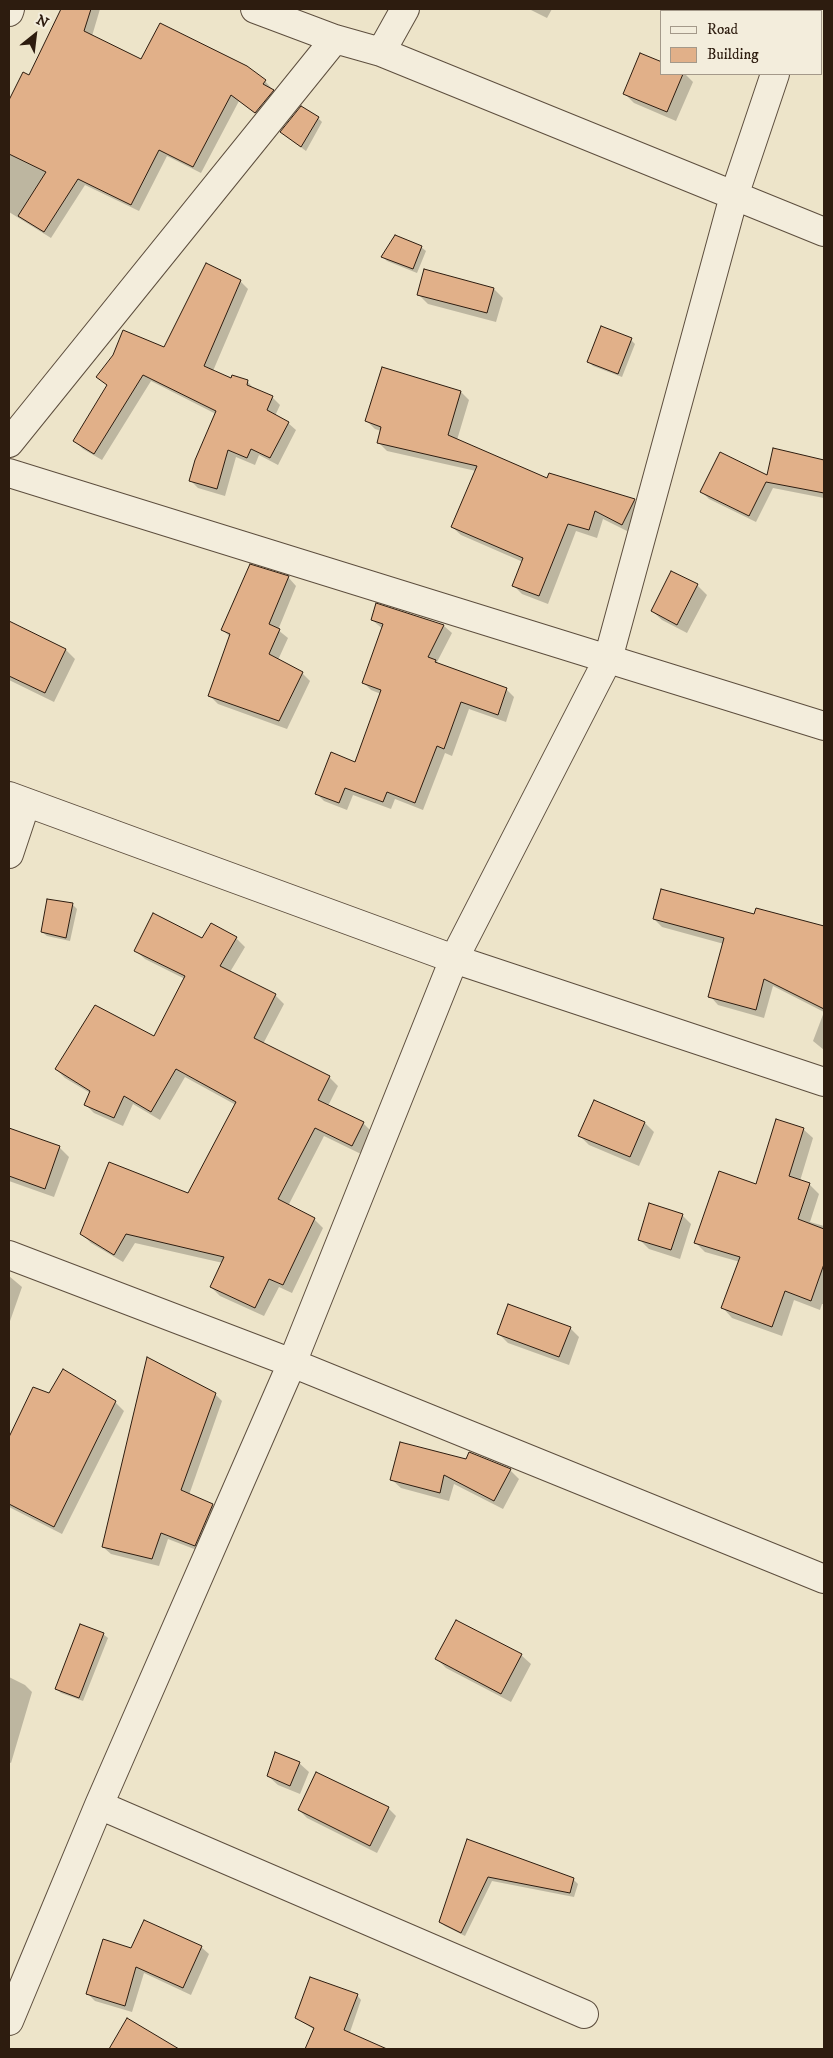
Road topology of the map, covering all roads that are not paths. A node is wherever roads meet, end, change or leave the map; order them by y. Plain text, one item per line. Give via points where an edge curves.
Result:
1 (10, 9) edge
2 (255, 9) edge
3 (406, 9) edge
4 (9, 12) edge
5 (335, 39) junction
6 (381, 52) junction
7 (775, 75) edge
8 (734, 196) junction
9 (824, 232) edge
10 (9, 443) edge
11 (9, 473) edge
12 (608, 659) junction
13 (824, 726) edge
14 (18, 800) edge
15 (9, 854) edge
16 (454, 959) junction
17 (824, 1082) edge
18 (9, 1255) edge
19 (292, 1364) junction
20 (824, 1579) edge
21 (99, 1805) junction
22 (584, 2014) dead end
23 (9, 2021) edge

1 - 4 street
2 - 5 street
3 - 6 street
5 - 6 street
5 - 10 street
6 - 8 street
7 - 8 street
8 - 9 street
8 - 12 street
11 - 12 street
12 - 13 street
12 - 16 street
14 - 15 street
14 - 16 street
16 - 17 street
16 - 19 street
18 - 19 street
19 - 20 street
19 - 21 street
21 - 22 street
21 - 23 street

